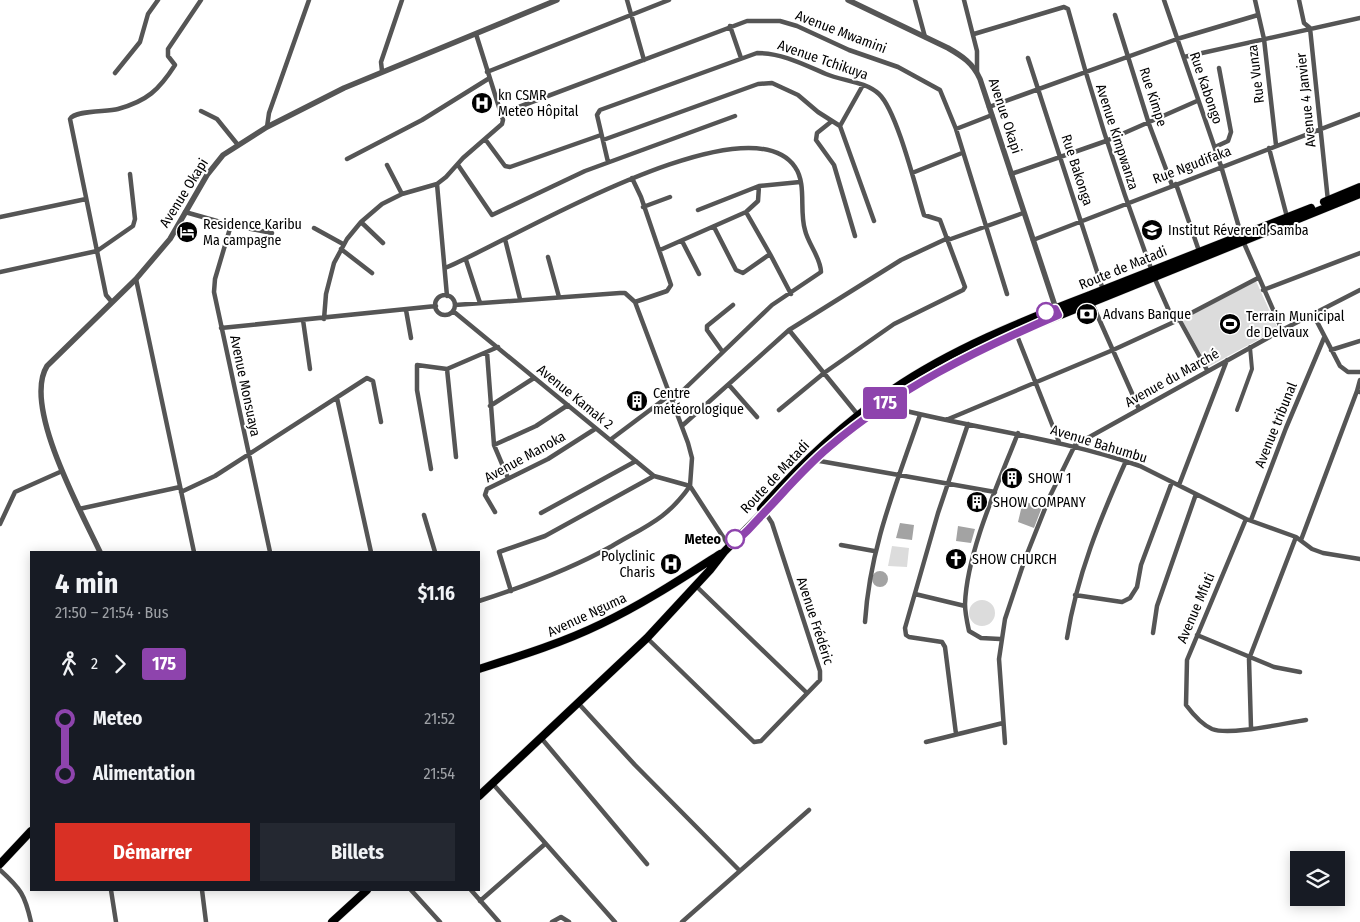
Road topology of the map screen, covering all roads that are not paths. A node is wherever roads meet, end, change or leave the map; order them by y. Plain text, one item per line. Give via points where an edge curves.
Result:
1 (158, 0) edge
2 (201, 0) edge
3 (309, 0) edge
4 (402, 0) edge
5 (558, 0) edge
6 (627, 0) edge
7 (669, 0) edge
8 (848, 0) edge
9 (915, 0) edge
10 (964, 0) edge
11 (1164, 0) edge
12 (1254, 0) edge
13 (1299, 0) edge
14 (631, 14) junction
15 (1116, 15) dead end
16 (1258, 15) junction
17 (1360, 18) edge
18 (730, 26) junction
19 (1310, 28) junction
20 (476, 34) junction
21 (974, 34) junction
22 (925, 37) junction
23 (1177, 39) junction
24 (1264, 39) junction
25 (1128, 56) junction
26 (1184, 57) junction
27 (741, 58) junction
28 (1028, 58) dead end
29 (644, 60) junction
30 (1219, 68) dead end
31 (382, 71) junction
32 (487, 72) junction
33 (977, 72) junction
34 (115, 73) dead end
35 (1085, 74) junction
36 (488, 79) junction
37 (863, 85) junction
38 (1039, 90) junction
39 (1197, 101) junction
40 (990, 107) junction
41 (201, 111) dead end
42 (500, 114) junction
43 (1360, 114) edge
44 (992, 115) junction
45 (735, 116) dead end
46 (832, 122) junction
47 (1149, 124) junction
48 (840, 126) junction
49 (267, 127) junction
50 (1320, 128) junction
51 (956, 130) junction
52 (602, 137) junction
53 (485, 138) junction
54 (1106, 141) junction
55 (238, 145) junction
56 (1276, 145) junction
57 (1215, 147) junction
58 (1268, 148) junction
59 (962, 153) junction
60 (1062, 158) junction
61 (347, 159) dead end
62 (608, 162) junction
63 (387, 165) dead end
64 (458, 165) junction
65 (1222, 166) junction
66 (912, 173) junction
67 (130, 174) dead end
68 (1011, 174) junction
69 (632, 178) junction
70 (800, 182) junction
71 (437, 184) junction
72 (1174, 184) junction
73 (759, 186) junction
74 (1360, 187) edge
75 (402, 194) junction
76 (1360, 194) edge
77 (670, 197) dead end
78 (86, 199) junction
79 (1328, 201) junction
80 (1126, 204) junction
81 (643, 207) junction
82 (698, 210) dead end
83 (185, 212) junction
84 (746, 212) junction
85 (1024, 214) junction
86 (0, 217) edge
87 (1287, 217) junction
88 (874, 221) dead end
89 (361, 222) junction
90 (1082, 222) junction
91 (231, 225) junction
92 (985, 226) junction
93 (714, 227) junction
94 (314, 228) dead end
95 (272, 233) dead end
96 (855, 236) dead end
97 (1243, 238) junction
98 (505, 239) junction
99 (948, 239) junction
100 (1033, 240) junction
101 (682, 241) junction
102 (383, 243) dead end
103 (342, 246) junction
104 (660, 250) junction
105 (97, 251) junction
106 (1199, 251) junction
107 (1360, 253) edge
108 (770, 254) junction
109 (548, 257) dead end
110 (1188, 259) junction
111 (466, 260) junction
112 (445, 268) junction
113 (0, 272) edge
114 (372, 273) dead end
115 (698, 274) dead end
116 (1152, 274) junction
117 (1258, 278) junction
118 (136, 279) junction
119 (1103, 290) junction
120 (1263, 290) junction
121 (1360, 290) edge
122 (790, 294) junction
123 (1007, 294) dead end
124 (447, 296) junction
125 (559, 297) junction
126 (520, 299) junction
127 (111, 301) junction
128 (1091, 301) junction
129 (635, 302) junction
130 (480, 303) junction
131 (455, 305) junction
132 (733, 305) dead end
133 (436, 306) junction
134 (406, 310) junction
135 (453, 311) junction
136 (1057, 312) junction
137 (1312, 314) junction
138 (324, 319) junction
139 (1179, 319) junction
140 (303, 320) junction
141 (1174, 322) junction
142 (221, 328) junction
143 (789, 330) junction
144 (1282, 330) junction
145 (1016, 333) junction
146 (411, 338) dead end
147 (1324, 338) junction
148 (1360, 341) edge
149 (1250, 347) junction
150 (498, 348) junction
151 (1113, 350) junction
152 (1331, 350) junction
153 (722, 351) junction
154 (487, 352) junction
155 (956, 358) junction
156 (1227, 360) junction
157 (310, 369) dead end
158 (446, 369) junction
159 (1207, 370) junction
160 (824, 372) junction
161 (1360, 372) edge
162 (534, 378) junction
163 (1360, 380) edge
164 (1036, 382) junction
165 (728, 385) junction
166 (1359, 391) edge
167 (670, 394) junction
168 (337, 398) junction
169 (673, 400) junction
170 (880, 403) junction
171 (568, 405) junction
172 (490, 406) junction
173 (1140, 408) junction
174 (779, 410) dead end
175 (1237, 410) dead end
176 (858, 414) junction
177 (920, 415) junction
178 (757, 417) dead end
179 (946, 420) junction
180 (380, 422) dead end
181 (968, 424) junction
182 (683, 426) junction
183 (595, 430) junction
184 (1018, 433) junction
185 (610, 440) junction
186 (1059, 442) junction
187 (494, 445) junction
188 (1075, 445) junction
189 (249, 455) junction
190 (456, 457) dead end
191 (814, 460) junction
192 (636, 461) junction
193 (1126, 461) junction
194 (803, 467) junction
195 (431, 469) dead end
196 (60, 472) junction
197 (654, 476) junction
198 (899, 476) junction
199 (508, 478) junction
200 (1172, 482) junction
201 (948, 483) junction
202 (1179, 485) junction
203 (690, 486) junction
204 (180, 489) junction
205 (995, 492) junction
206 (1196, 494) junction
207 (79, 509) junction
208 (495, 512) dead end
209 (765, 512) junction
210 (541, 513) dead end
211 (424, 515) dead end
212 (1249, 519) junction
213 (0, 524) edge
214 (1296, 537) junction
215 (1301, 540) junction
216 (841, 546) dead end
217 (729, 547) junction
218 (100, 551) edge
219 (194, 551) edge
220 (270, 551) edge
221 (371, 551) edge
222 (435, 551) edge
223 (874, 551) junction
224 (1360, 559) edge
225 (679, 580) junction
226 (696, 586) junction
227 (511, 591) junction
228 (688, 594) junction
229 (915, 594) junction
230 (1075, 595) junction
231 (480, 601) edge
232 (965, 606) junction
233 (865, 622) dead end
234 (1153, 633) dead end
235 (1197, 635) junction
236 (647, 638) junction
237 (1067, 638) dead end
238 (1000, 640) junction
239 (1250, 656) junction
240 (480, 669) edge
241 (1300, 672) dead end
242 (807, 694) junction
243 (579, 704) junction
244 (1306, 720) dead end
245 (1003, 723) junction
246 (1251, 728) junction
247 (956, 734) junction
248 (542, 739) junction
249 (926, 742) dead end
250 (1005, 743) dead end
251 (494, 784) junction
252 (480, 795) edge
253 (809, 810) dead end
254 (30, 832) edge
255 (545, 844) junction
256 (0, 864) edge
257 (647, 864) dead end
258 (0, 870) edge
259 (740, 871) junction
260 (111, 891) edge
261 (202, 891) edge
262 (366, 891) edge
263 (412, 891) edge
264 (472, 891) edge
265 (480, 901) junction
266 (31, 922) edge
267 (116, 922) edge
268 (206, 922) edge
269 (332, 922) edge
270 (440, 922) edge
271 (499, 922) edge
272 (552, 922) edge
273 (569, 922) edge
274 (615, 922) edge
275 (682, 922) edge

1 - 34 street via 148,14 140,42
2 - 78 street via 168,50 168,56 176,65 157,91 117,109 72,115 70,126
3 - 49 street
4 - 31 street via 381,62
5 - 20 street, Avenue Okapi
6 - 14 street
7 - 14 street
8 - 22 street, Avenue Okapi
9 - 22 street
10 - 21 street
11 - 23 street, Rue Kabongo
12 - 16 street, Rue Vunza
13 - 19 street, Avenue 4 Janvier via 1304,23
14 - 29 street
14 - 32 street
15 - 25 street, Rue Kimpe
16 - 23 street
16 - 24 street, Rue Vunza
17 - 19 street
18 - 27 street
18 - 29 street, Avenue Mwamini
18 - 51 street, Avenue Mwamini via 747,20 780,21 898,67 940,90
19 - 24 street
19 - 50 street, Avenue 4 Janvier
20 - 31 street, Avenue Okapi
20 - 32 street
21 - 33 street via 978,51
21 - 35 street, Avenue Kimpwanza via 1066,8
22 - 33 street, Avenue Okapi via 964,57
23 - 25 street
23 - 26 street, Rue Kabongo
24 - 26 street
24 - 56 street, Rue Vunza
25 - 35 street
25 - 47 street, Rue Kimpe
26 - 39 street, Rue Kabongo
27 - 37 street, Avenue Tchikuya via 757,53 784,56
27 - 52 street, Avenue Tchikuya via 600,110 597,115
28 - 38 street, Rue Bakonga
29 - 42 street, Avenue Mwamini
30 - 57 street via 1231,132 1228,141
31 - 49 street, Avenue Okapi
32 - 36 street
33 - 40 street, Avenue Okapi
35 - 38 street
35 - 54 street, Avenue Kimpwanza
36 - 42 street
36 - 61 street via 422,120
37 - 48 street
37 - 66 street, Avenue Tchikuya via 882,98 897,128
38 - 40 street
38 - 60 street, Rue Bakonga
39 - 47 street
39 - 57 street, Rue Kabongo
40 - 44 street, Avenue Okapi
41 - 55 street via 217,119
42 - 53 street via 502,124
43 - 50 street, Rue Ngudifaka
44 - 51 street
44 - 68 street, Avenue Okapi
45 - 62 street
46 - 48 street
46 - 52 street via 798,95 769,82
46 - 96 street via 817,133 816,140 834,165
47 - 54 street
47 - 72 street, Rue Kimpe
48 - 88 street
49 - 55 street, Avenue Okapi
50 - 56 street, Rue Ngudifaka
50 - 79 street, Avenue 4 Janvier
51 - 59 street, Avenue Mwamini
52 - 53 street via 510,167 505,166
52 - 62 street, Avenue Tchikuya
53 - 64 street
54 - 60 street
54 - 80 street, Avenue Kimpwanza
55 - 83 street, Avenue Okapi via 207,175
56 - 58 street, Rue Ngudifaka
57 - 65 street, Rue Kabongo
58 - 65 street, Rue Ngudifaka
58 - 87 street
59 - 66 street
59 - 92 street, Avenue Mwamini
60 - 68 street
60 - 90 street, Rue Bakonga
62 - 64 street via 492,216
63 - 75 street
64 - 71 street
65 - 72 street, Rue Ngudifaka
65 - 97 street, Rue Kabongo
66 - 99 street, Avenue Tchikuya via 924,215 926,218 938,218
67 - 105 street via 133,226
68 - 85 street, Avenue Okapi
69 - 70 street via 687,157 752,147 788,160 796,168
69 - 81 street
69 - 98 street
70 - 73 street
70 - 122 street via 804,230 822,270 820,275
71 - 75 street
71 - 112 street
72 - 80 street, Rue Ngudifaka
72 - 106 street, Rue Kimpe
73 - 82 street
73 - 84 street via 758,201
74 - 79 main road, Route de Matadi
75 - 89 street via 382,204
76 - 97 main road, Route de Matadi
77 - 81 street
78 - 86 street
78 - 105 street
79 - 87 main road, Route de Matadi
80 - 90 street, Rue Ngudifaka
80 - 116 street, Avenue Kimpwanza
81 - 104 street
83 - 91 street
83 - 118 street, Avenue Okapi via 170,239
84 - 93 street
84 - 108 street
85 - 92 street
85 - 100 street, Avenue Okapi
87 - 97 main road, Route de Matadi
89 - 102 street
89 - 103 street
90 - 100 street, Rue Ngudifaka
90 - 119 street, Rue Bakonga
91 - 95 street
91 - 142 street, Avenue Monsuaya via 214,285
92 - 99 street
92 - 123 street, Avenue Mwamini
93 - 101 street
93 - 108 street via 739,273
94 - 103 street
97 - 106 main road, Route de Matadi
97 - 110 main road, Route de Matadi
97 - 117 street, Rue Kabongo
98 - 111 street
98 - 126 street
99 - 143 street via 871,277
99 - 160 street, Avenue Tchikuya via 965,287 963,290 894,324
100 - 136 street, Avenue Okapi
101 - 104 street
101 - 115 street
103 - 114 street
103 - 138 street via 326,294
104 - 129 street via 671,285 667,290
105 - 113 street
105 - 127 street via 106,296
106 - 110 main road, Route de Matadi
107 - 120 street
108 - 122 street
109 - 125 street
110 - 116 main road, Route de Matadi
111 - 112 street
111 - 130 street
112 - 124 street
116 - 119 main road, Route de Matadi
116 - 128 main road, Route de Matadi
116 - 141 street, Avenue Kimpwanza
117 - 120 street, Rue Kabongo
117 - 139 street
118 - 127 street, Avenue Okapi
118 - 204 street
119 - 136 main road, Route de Matadi
120 - 144 street, Rue Kabongo
121 - 137 street, Avenue du Marché
122 - 153 street via 772,305
124 - 131 street via 454,300
124 - 133 street via 440,297
125 - 126 street
125 - 129 street via 620,293 630,296
126 - 130 street
127 - 196 street, Avenue Okapi via 42,373 40,382 45,418
128 - 136 main road, Route de Matadi
128 - 151 street
129 - 167 street
130 - 131 street
131 - 135 street
132 - 153 street via 707,326
133 - 134 street
133 - 135 street via 443,314
134 - 138 street
134 - 146 street
135 - 150 street, Avenue Kamak 2
136 - 145 main road, Route de Matadi
136 - 155 main road, Route de Matadi
137 - 144 street, Avenue du Marché
137 - 147 street
138 - 140 street
139 - 141 street
139 - 159 street
140 - 142 street
140 - 157 street
141 - 151 street
142 - 189 street, Avenue Monsuaya
143 - 160 street
143 - 165 street
144 - 149 street, Avenue du Marché
145 - 155 main road, Route de Matadi
145 - 164 street
147 - 152 street
147 - 212 street, Avenue tribunal
148 - 152 street
149 - 156 street, Avenue du Marché
149 - 175 street via 1252,369
150 - 154 street
150 - 162 street, Avenue Kamak 2
151 - 164 street
151 - 173 street
152 - 161 street via 1344,369
153 - 169 street
154 - 158 street
154 - 172 street
155 - 170 main road, Route de Matadi
156 - 159 street, Avenue du Marché
156 - 202 street
158 - 190 street
158 - 195 street via 416,365 417,390
159 - 173 street, Avenue du Marché
160 - 174 street
160 - 176 street
162 - 171 street, Avenue Kamak 2
162 - 172 street
163 - 166 street
164 - 179 street
164 - 186 street
165 - 178 street
165 - 182 street
166 - 215 street
167 - 169 street
167 - 185 street
168 - 180 street via 370,379
168 - 189 street
168 - 221 street
169 - 182 street
170 - 176 main road, Route de Matadi
170 - 177 street, Avenue Bahumbu
170 - 191 main road, Route de Matadi
171 - 183 street, Avenue Kamak 2
171 - 187 street via 536,426
172 - 187 street
173 - 188 street, Avenue du Marché
176 - 194 main road, Route de Matadi
177 - 179 street, Avenue Bahumbu
177 - 198 street
179 - 181 street, Avenue Bahumbu
181 - 184 street, Avenue Bahumbu
181 - 201 street
182 - 203 street via 692,458
183 - 185 street, Avenue Kamak 2
183 - 199 street, Avenue Manoka via 548,459
184 - 186 street, Avenue Bahumbu
184 - 205 street
185 - 192 street, Avenue Kamak 2
186 - 188 street, Avenue Bahumbu
187 - 199 street
188 - 193 street, Avenue Bahumbu
188 - 238 street via 1024,559
189 - 204 street via 215,476
189 - 220 street, Avenue Monsuaya
191 - 194 main road, Route de Matadi
191 - 198 street
192 - 197 street, Avenue Kamak 2
192 - 210 street
193 - 200 street, Avenue Bahumbu
193 - 230 street via 1096,528
194 - 209 main road, Route de Matadi
194 - 217 main road, Route de Matadi
196 - 207 street, Avenue Okapi
196 - 213 street via 15,492
197 - 203 street, Avenue Kamak 2
197 - 227 street via 545,536 499,552
198 - 201 street
198 - 223 street
199 - 208 street, Avenue Manoka via 486,491
200 - 202 street, Avenue Bahumbu
200 - 230 street via 1141,565 1137,587 1130,598 1122,602
201 - 205 street
201 - 229 street
202 - 206 street, Avenue Bahumbu
203 - 217 street
203 - 227 street via 669,512 652,524 588,560
204 - 207 street
204 - 219 street
205 - 232 street via 973,562
206 - 212 street, Avenue Bahumbu
206 - 234 street via 1157,606
207 - 218 street, Avenue Okapi
209 - 217 main road, Route de Matadi
209 - 242 street, Avenue Frédéric via 772,523 821,676
211 - 222 street
212 - 214 street, Avenue Bahumbu
212 - 235 street, Avenue Mfuti
214 - 215 street, Avenue Bahumbu
214 - 239 street
215 - 224 street, Avenue Bahumbu via 1323,553
216 - 223 street
217 - 225 main road, Avenue Nguma
217 - 226 main road, Route de Matadi
223 - 233 street
225 - 228 main road
225 - 240 main road, Avenue Nguma via 601,624 541,650
226 - 228 main road, Route de Matadi
226 - 242 street
227 - 231 street
228 - 236 main road, Route de Matadi
229 - 232 street
229 - 247 street via 905,631 909,637 942,642 945,647
230 - 237 street
232 - 238 street via 969,630 981,638
235 - 239 street
235 - 246 street, Avenue Mfuti via 1187,660 1185,698 1189,710 1210,729 1233,732
236 - 242 street, Avenue Frédéric via 754,742 760,741
236 - 243 main road, Route de Matadi
238 - 245 street
239 - 241 street via 1274,667
239 - 246 street
243 - 248 main road, Route de Matadi
243 - 259 street
244 - 246 street
245 - 247 street
245 - 250 street
247 - 249 street
248 - 251 main road, Route de Matadi
248 - 257 street
251 - 252 main road, Route de Matadi
251 - 255 street
253 - 259 street
254 - 256 main road
255 - 265 street
255 - 274 street
258 - 266 street via 25,896
259 - 275 street
260 - 267 street
261 - 268 street
262 - 269 main road
263 - 270 street
264 - 265 street
265 - 271 street
272 - 273 street via 561,917

